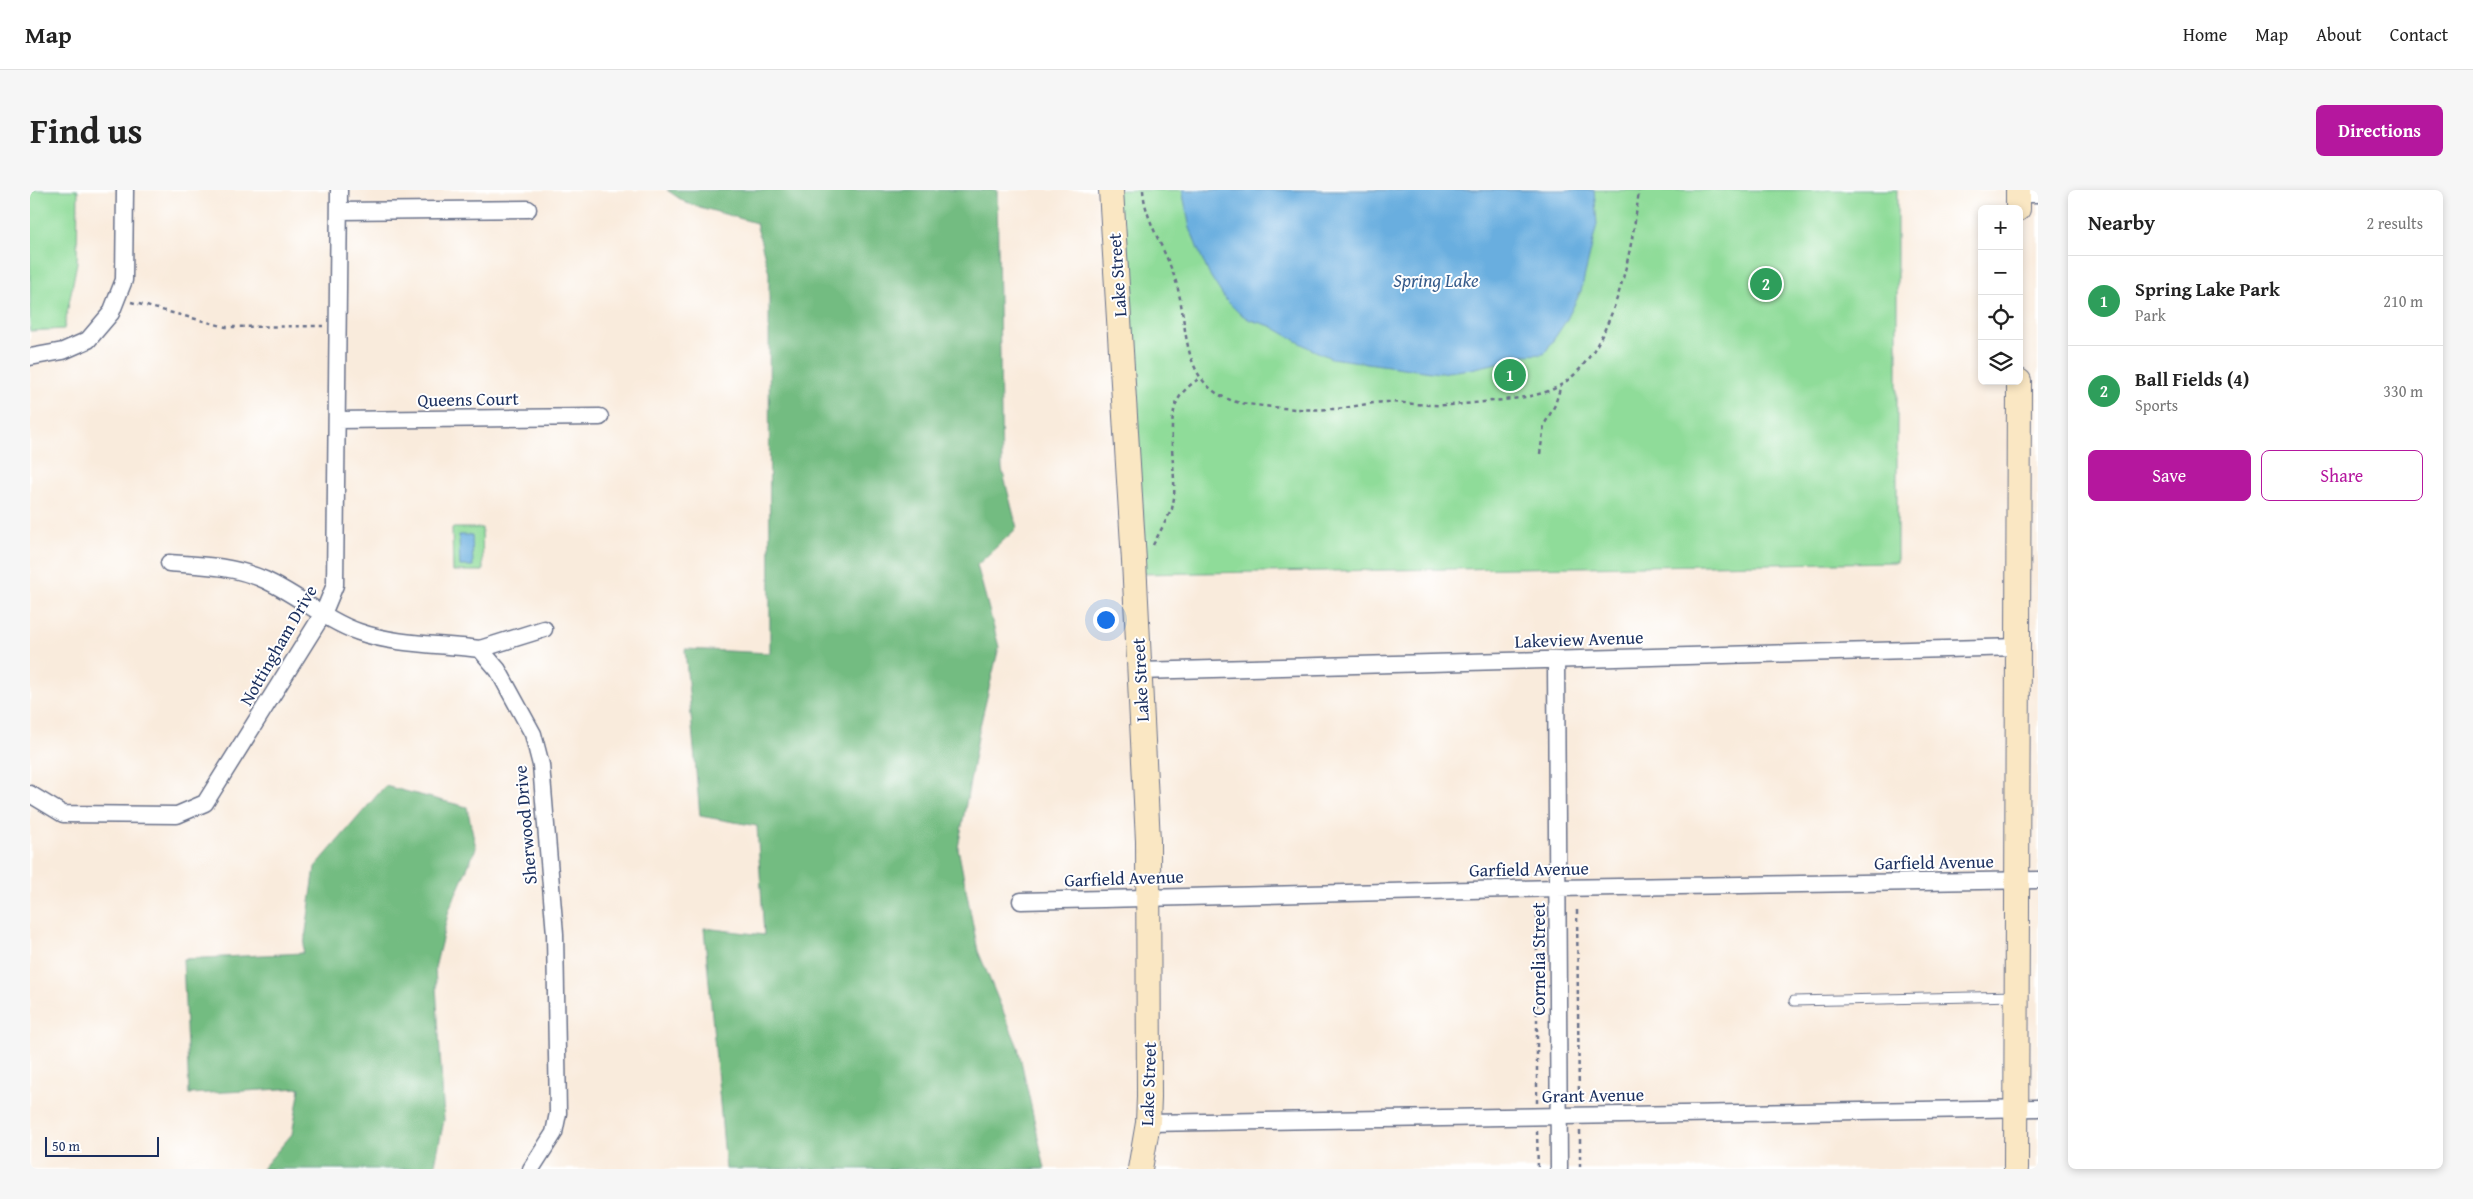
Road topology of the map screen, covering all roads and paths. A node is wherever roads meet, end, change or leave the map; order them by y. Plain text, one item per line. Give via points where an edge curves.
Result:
1 (125, 190) edge
2 (339, 190) edge
3 (1111, 190) edge
4 (1143, 190) edge
5 (1639, 190) edge
6 (528, 209) dead end
7 (339, 211) junction
8 (118, 298) junction
9 (338, 326) junction
10 (30, 357) edge
11 (1201, 377) junction
12 (1561, 385) junction
13 (2020, 385) edge
14 (600, 417) dead end
15 (337, 420) junction
16 (2029, 421) edge
17 (1540, 454) dead end
18 (1149, 550) dead end
19 (168, 563) dead end
20 (324, 614) junction
21 (544, 629) dead end
22 (2019, 647) junction
23 (480, 649) junction
24 (1556, 660) junction
25 (1139, 671) junction
26 (30, 794) edge
27 (2028, 880) edge
28 (1549, 888) junction
29 (1149, 897) junction
30 (1021, 901) dead end
31 (1577, 910) dead end
32 (2017, 996) junction
33 (1794, 1001) dead end
34 (2027, 1108) edge
35 (1537, 1115) junction
36 (1558, 1115) junction
37 (1580, 1115) junction
38 (1148, 1123) junction
39 (531, 1169) edge
40 (1140, 1169) edge
41 (1538, 1169) edge
42 (1559, 1169) edge
43 (1580, 1169) edge
44 (2016, 1169) edge

1 - 8 street via 124,280
2 - 7 street, Nottingham Drive
3 - 25 street, Lake Street
4 - 11 path via 1150,223 1173,273 1182,307 1184,336
5 - 12 path via 1626,269 1604,329 1582,366
6 - 7 street
7 - 9 street, Nottingham Drive
8 - 9 path via 226,327
8 - 10 street via 111,313 88,340 63,351
9 - 15 street, Nottingham Drive
11 - 12 path via 1216,394 1226,399 1266,406 1332,410 1384,402 1466,404 1530,396
11 - 18 path via 1184,390 1175,406 1174,498 1169,516
12 - 17 path via 1544,425
13 - 16 street
14 - 15 street, Queens Court
15 - 20 street, Nottingham Drive via 335,585
16 - 22 street
19 - 20 street via 243,571 267,580
20 - 23 street via 359,632
20 - 26 street, Nottingham Drive via 205,803 176,814 63,814
21 - 23 street
22 - 24 street, Lakeview Avenue
22 - 27 street
23 - 39 street, Sherwood Drive via 498,670 534,734 542,765 555,934 558,1113 554,1133
24 - 25 street, Lakeview Avenue
24 - 28 street, Cornelia Street
25 - 29 street, Lake Street
27 - 28 street, Garfield Avenue
27 - 32 street
28 - 29 street, Garfield Avenue
28 - 35 path via 1537,904
28 - 36 street, Cornelia Street
29 - 30 street, Garfield Avenue
29 - 38 street, Lake Street
31 - 37 path
32 - 33 lane
32 - 34 street
34 - 37 street, Grant Avenue
34 - 44 street
35 - 36 street, Grant Avenue
35 - 38 street, Grant Avenue
35 - 41 path
36 - 37 street, Grant Avenue
36 - 42 street, Cornelia Street
37 - 43 path
38 - 40 street, Lake Street

